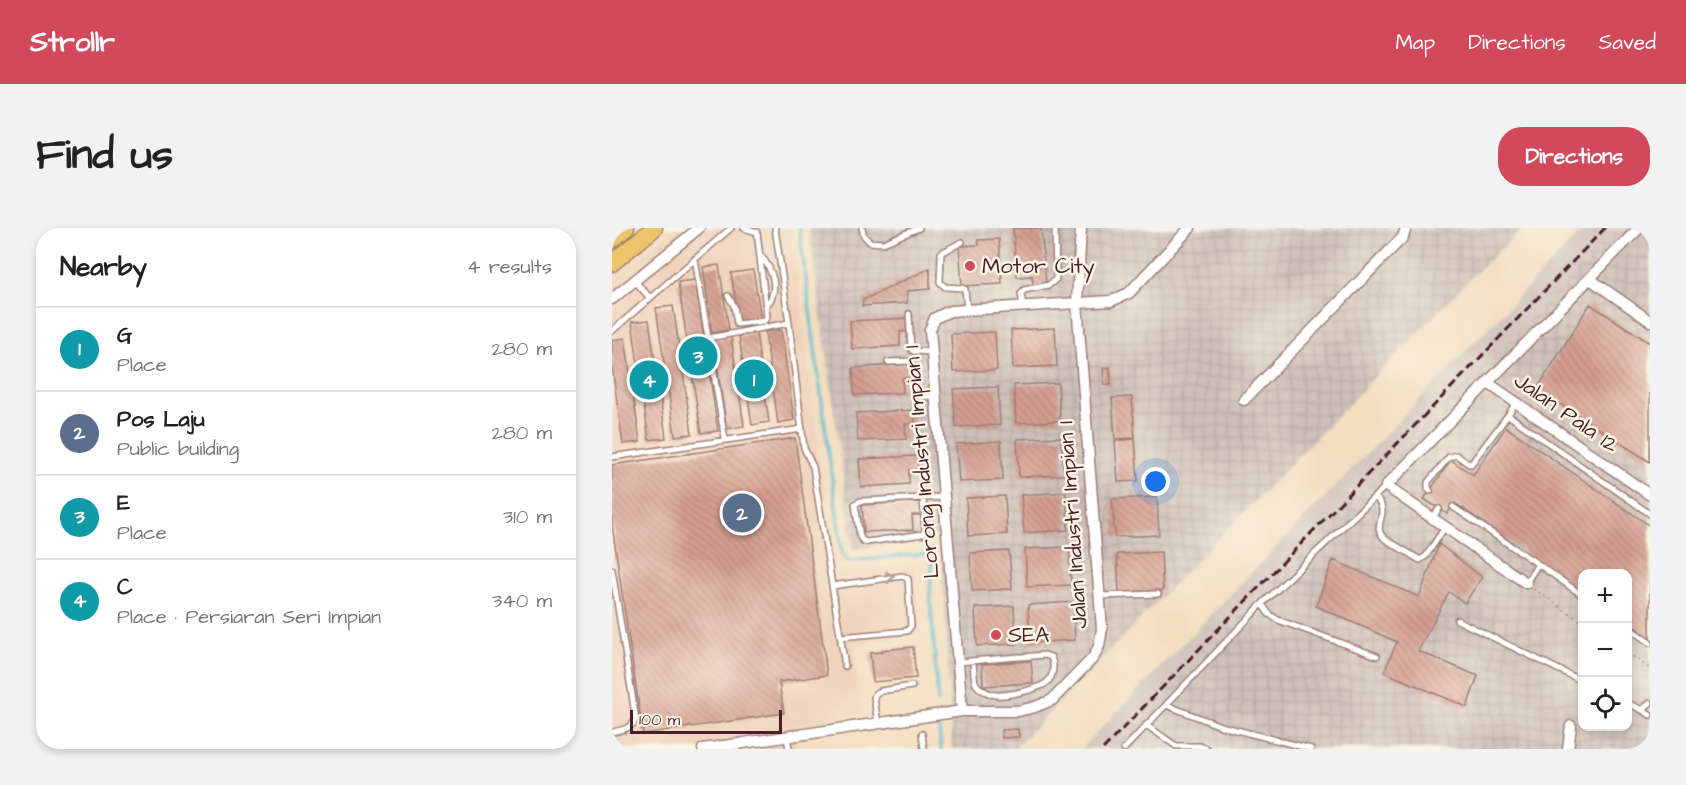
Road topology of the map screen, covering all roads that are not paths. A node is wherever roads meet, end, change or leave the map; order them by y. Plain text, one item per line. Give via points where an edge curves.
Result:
1 (617, 228) edge
2 (626, 228) edge
3 (654, 228) edge
4 (699, 228) edge
5 (731, 228) edge
6 (744, 228) edge
7 (775, 228) edge
8 (862, 228) edge
9 (919, 228) edge
10 (1055, 228) edge
11 (1081, 228) edge
12 (1190, 228) edge
13 (1406, 228) edge
14 (1639, 228) edge
15 (612, 240) edge
16 (962, 242) dead end
17 (760, 255) junction
18 (695, 259) junction
19 (612, 263) edge
20 (1590, 279) junction
21 (634, 280) junction
22 (728, 297) dead end
23 (650, 298) junction
24 (612, 299) edge
25 (1077, 303) junction
26 (766, 306) junction
27 (1023, 306) junction
28 (967, 310) junction
29 (909, 314) dead end
30 (1650, 321) edge
31 (789, 323) junction
32 (612, 331) edge
33 (709, 338) junction
34 (932, 352) junction
35 (888, 362) dead end
36 (1488, 382) junction
37 (936, 396) junction
38 (1244, 400) dead end
39 (1516, 402) junction
40 (1508, 415) junction
41 (802, 429) junction
42 (725, 440) junction
43 (612, 457) edge
44 (1608, 466) junction
45 (1599, 479) junction
46 (1386, 486) junction
47 (1430, 491) dead end
48 (1650, 495) edge
49 (945, 497) junction
50 (1375, 497) junction
51 (923, 498) junction
52 (1453, 507) dead end
53 (1650, 514) edge
54 (1445, 527) junction
55 (1538, 564) junction
56 (612, 570) edge
57 (1526, 583) joint
58 (832, 586) junction
59 (1578, 592) edge
60 (1158, 594) dead end
61 (1100, 596) junction
62 (1262, 604) junction
63 (1457, 620) dead end
64 (1632, 630) edge
65 (840, 637) junction
66 (1650, 643) edge
67 (1377, 656) dead end
68 (974, 661) junction
69 (958, 662) junction
70 (845, 666) dead end
71 (1578, 679) edge
72 (912, 686) dead end
73 (1650, 703) edge
74 (1167, 705) junction
75 (1632, 705) edge
76 (1642, 710) junction
77 (962, 711) junction
78 (1650, 714) edge
79 (878, 723) junction
80 (1146, 725) junction
81 (1571, 726) dead end
82 (612, 732) edge
83 (922, 734) dead end
84 (787, 737) junction
85 (703, 749) edge
86 (789, 749) edge
87 (924, 749) edge
88 (1124, 749) edge
89 (1207, 749) edge
90 (1311, 749) edge
91 (1568, 749) edge

1 - 15 street
2 - 15 main road
3 - 19 main road
4 - 21 street
5 - 18 lane
6 - 17 lane via 757,232
7 - 31 lane
8 - 9 lane via 870,243 883,243
10 - 27 lane via 1056,279 1049,285 1024,290
11 - 25 street, Jalan Industri Impian 1
12 - 25 street, Lorong Industri Impian 1 via 1129,293 1111,301
13 - 38 street via 1403,237
14 - 20 street
16 - 28 lane via 941,253 940,282 945,287 965,289
17 - 26 lane
17 - 26 lane via 774,283 771,301
18 - 23 lane
18 - 33 lane
20 - 30 street
20 - 36 street
21 - 23 lane
21 - 24 street
22 - 26 lane via 737,324 764,321
23 - 32 lane
25 - 27 street, Lorong Industri Impian 1
25 - 61 street, Jalan Industri Impian 1
27 - 28 street, Lorong Industri Impian 1
28 - 34 street, Lorong Industri Impian 1 via 950,311 935,318 930,330
29 - 34 lane via 911,348
31 - 33 lane
31 - 41 lane
33 - 42 lane
34 - 37 street, Lorong Industri Impian 1
35 - 37 lane via 912,361 915,393 920,397
36 - 39 street, Jalan Pala 12
36 - 46 street
37 - 49 street, Lorong Industri Impian 1
39 - 40 lane
39 - 44 street, Jalan Pala 12
40 - 45 lane
40 - 47 lane via 1471,464 1456,455 1449,457 1428,482
41 - 42 lane
41 - 58 lane via 804,448 813,467
42 - 43 lane
44 - 45 lane
44 - 48 street, Jalan Pala 12
45 - 53 lane
46 - 50 lane
46 - 54 street via 1436,514
49 - 51 lane
49 - 69 street, Lorong Industri Impian 1
50 - 54 lane via 1383,507 1380,535 1420,560
50 - 62 lane
51 - 51 lane via 923,534 867,542 860,537 857,502
52 - 55 lane
54 - 57 street
55 - 57 lane
55 - 59 lane
56 - 82 lane via 636,720 626,729
58 - 65 lane
58 -> 65 lane via 903,576 908,579 909,630
60 - 61 lane
61 - 77 street, Jalan Industri Impian 1 via 1099,646 1093,658 1052,700 1018,711
62 - 67 lane via 1278,620
62 - 74 lane
63 - 71 lane
64 - 66 lane
65 - 70 lane
68 - 68 lane via 977,686 997,695 1040,686 1049,680 1054,666 1051,657 1045,655
68 - 69 lane
69 - 77 street, Lorong Industri Impian 1
72 - 79 lane via 876,693
73 - 76 lane
74 - 80 lane
74 - 90 lane via 1221,726
75 - 76 lane
76 - 78 lane
77 - 79 street, Jalan Industri Impian 1
79 - 84 street, Jalan Industri Impian 1
80 - 88 lane
80 - 89 lane via 1176,746
81 - 91 street
83 - 87 lane
84 - 85 street, Jalan Industri Impian 1
84 - 86 lane

